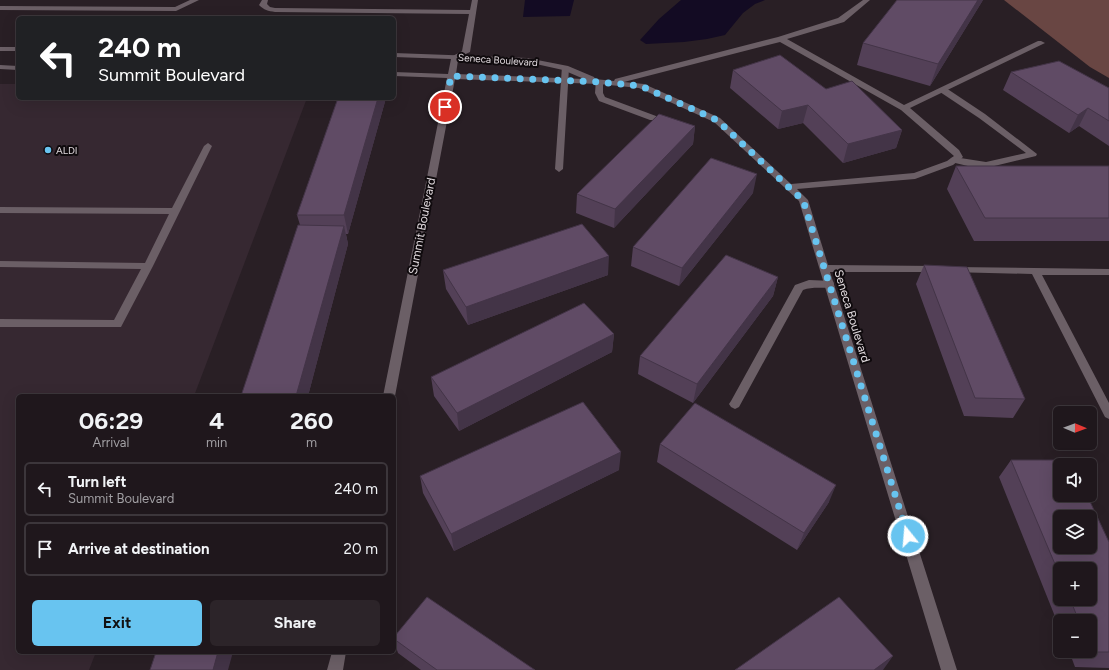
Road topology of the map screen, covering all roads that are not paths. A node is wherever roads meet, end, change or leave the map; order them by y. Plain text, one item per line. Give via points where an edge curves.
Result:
1 (196, 0) edge
2 (264, 0) edge
3 (475, 0) edge
4 (867, 0) edge
5 (0, 8) edge
6 (473, 12) junction
7 (781, 39) junction
8 (1041, 43) dead end
9 (0, 49) edge
10 (16, 49) edge
11 (396, 55) edge
12 (455, 57) junction
13 (0, 68) edge
14 (16, 68) edge
15 (565, 68) junction
16 (396, 74) edge
17 (451, 76) junction
18 (564, 81) junction
19 (605, 83) junction
20 (942, 90) junction
21 (904, 108) junction
22 (653, 118) edge
23 (208, 146) dead end
24 (954, 160) junction
25 (559, 169) dead end
26 (789, 187) junction
27 (0, 210) edge
28 (175, 211) junction
29 (0, 264) edge
30 (148, 266) junction
31 (824, 268) junction
32 (1035, 271) junction
33 (1109, 272) edge
34 (829, 284) junction
35 (0, 323) edge
36 (389, 394) edge
37 (736, 404) dead end
38 (1109, 414) edge
39 (339, 654) edge
40 (335, 670) edge
41 (949, 670) edge

1 - 5 street via 176,9
2 - 6 street via 265,8 275,10
3 - 6 street
4 - 7 street via 841,20
6 - 12 street via 466,52
7 - 19 street
7 - 21 street
8 - 20 street
9 - 10 street
11 - 12 street, Seneca Boulevard
12 - 15 street, Seneca Boulevard via 527,60
12 - 17 street, Summit Boulevard
13 - 14 street
15 - 18 street
15 - 19 street, Seneca Boulevard
16 - 17 street, Seneca Boulevard
17 - 18 street, Seneca Boulevard
17 - 36 street, Summit Boulevard
18 - 19 street, Seneca Boulevard
18 - 25 street
19 - 22 street via 599,92 602,99
19 - 26 street, Seneca Boulevard via 641,86 717,120
20 - 21 street
20 - 24 street via 1033,154 986,165
21 - 24 street via 956,152 959,157
23 - 28 street
24 - 26 street via 915,176
26 - 31 street, Seneca Boulevard via 803,200
27 - 28 street
28 - 30 street
29 - 30 street
30 - 35 street via 118,324
31 - 32 street
31 - 34 street, Seneca Boulevard
32 - 33 street
32 - 38 street
34 - 37 street via 809,284 799,288
34 - 41 street, Seneca Boulevard
39 - 40 street

